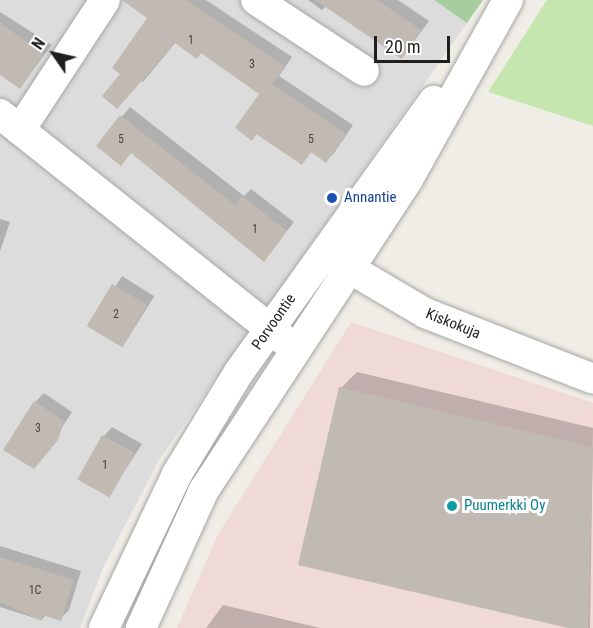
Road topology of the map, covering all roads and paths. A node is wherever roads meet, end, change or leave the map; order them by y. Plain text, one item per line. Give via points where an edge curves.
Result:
1 (105, 0) edge
2 (256, 0) edge
3 (508, 0) edge
4 (482, 40) junction
5 (364, 71) dead end
6 (10, 122) edge
7 (322, 252) junction
8 (347, 269) junction
9 (268, 330) junction
10 (295, 347) junction
11 (593, 379) edge
12 (105, 628) edge
13 (141, 628) edge

1 - 6 street
2 - 5 street
3 - 4 street, Porvoontie
4 - 7 street, Porvoontie
4 - 8 street, Porvoontie via 408,179
6 - 9 street
7 - 8 street, Kiskokuja
7 - 9 street, Porvoontie
8 - 10 street, Porvoontie
8 - 11 street, Kiskokuja via 425,313
9 - 10 street
9 - 12 street, Porvoontie via 177,474
10 - 13 street, Porvoontie via 204,490

